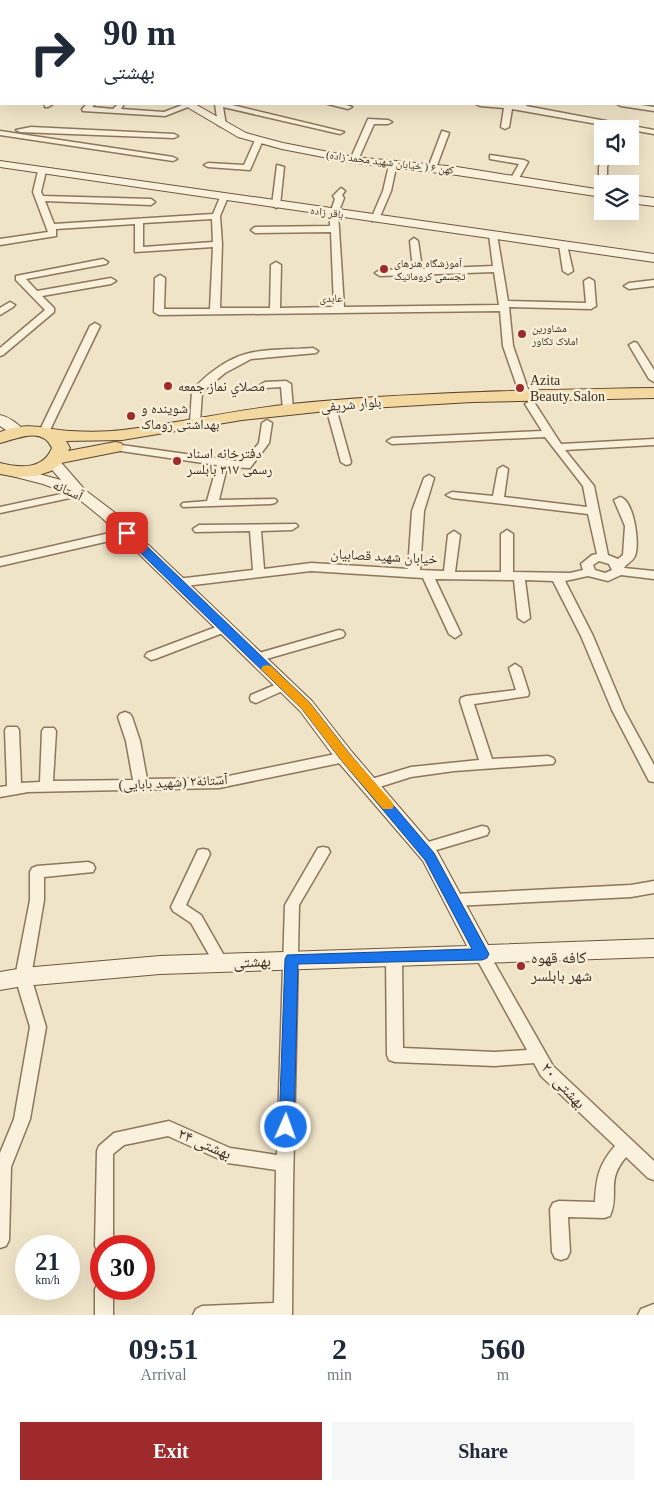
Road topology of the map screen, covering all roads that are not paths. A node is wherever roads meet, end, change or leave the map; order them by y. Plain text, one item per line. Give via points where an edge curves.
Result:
1 (90, 105) edge
2 (121, 105) edge
3 (186, 105) edge
4 (190, 105) edge
5 (219, 105) edge
6 (223, 105) edge
7 (337, 105) edge
8 (494, 105) edge
9 (521, 105) edge
10 (508, 106) junction
11 (644, 106) edge
12 (348, 107) dead end
13 (654, 110) edge
14 (115, 111) junction
15 (388, 122) dead end
16 (222, 125) junction
17 (505, 127) dead end
18 (340, 132) dead end
19 (654, 132) edge
20 (0, 133) edge
21 (445, 133) dead end
22 (174, 136) dead end
23 (259, 140) junction
24 (493, 157) dead end
25 (174, 159) dead end
26 (354, 160) junction
27 (393, 163) junction
28 (0, 164) edge
29 (208, 165) dead end
30 (280, 167) dead end
31 (432, 168) junction
32 (42, 170) junction
33 (514, 180) junction
34 (341, 190) dead end
35 (594, 193) edge
36 (224, 197) junction
37 (40, 198) junction
38 (639, 200) edge
39 (151, 202) dead end
40 (654, 202) edge
41 (276, 204) junction
42 (334, 213) junction
43 (216, 216) junction
44 (375, 219) junction
45 (139, 222) junction
46 (0, 229) edge
47 (335, 229) junction
48 (52, 230) junction
49 (255, 230) dead end
50 (494, 236) junction
51 (414, 241) dead end
52 (2, 242) edge
53 (218, 244) junction
54 (563, 245) junction
55 (654, 258) edge
56 (104, 262) dead end
57 (276, 265) dead end
58 (498, 269) junction
59 (568, 271) dead end
60 (418, 272) junction
61 (380, 273) dead end
62 (160, 278) dead end
63 (112, 281) dead end
64 (590, 281) dead end
65 (654, 283) edge
66 (629, 286) dead end
67 (35, 294) junction
68 (10, 305) dead end
69 (504, 306) junction
70 (340, 310) junction
71 (215, 311) junction
72 (275, 311) junction
73 (0, 312) edge
74 (95, 326) dead end
75 (634, 345) dead end
76 (313, 351) dead end
77 (0, 353) edge
78 (654, 379) edge
79 (265, 385) dead end
80 (654, 393) edge
81 (528, 399) junction
82 (654, 402) edge
83 (288, 410) junction
84 (333, 415) junction
85 (195, 423) junction
86 (267, 423) junction
87 (4, 431) edge
88 (47, 433) junction
89 (549, 434) junction
90 (392, 441) dead end
91 (654, 442) edge
92 (106, 445) junction
93 (558, 447) junction
94 (55, 461) junction
95 (346, 462) dead end
96 (223, 463) junction
97 (503, 469) dead end
98 (5, 470) edge
99 (430, 478) dead end
100 (80, 493) junction
101 (452, 495) dead end
102 (498, 499) junction
103 (620, 500) dead end
104 (271, 501) dead end
105 (212, 504) junction
106 (187, 505) dead end
107 (0, 510) edge
108 (594, 510) junction
109 (292, 526) dead end
110 (255, 528) junction
111 (199, 529) dead end
112 (127, 533) junction
113 (507, 534) dead end
114 (454, 535) dead end
115 (602, 557) junction
116 (0, 562) edge
117 (618, 568) junction
118 (590, 572) junction
119 (259, 573) junction
120 (414, 573) junction
121 (427, 574) junction
122 (449, 575) junction
123 (513, 576) junction
124 (654, 576) edge
125 (557, 577) junction
126 (177, 583) junction
127 (524, 618) dead end
128 (224, 628) junction
129 (338, 634) dead end
130 (455, 634) dead end
131 (151, 656) dead end
132 (256, 658) junction
133 (514, 668) dead end
134 (284, 685) junction
135 (256, 698) dead end
136 (125, 717) dead end
137 (12, 730) dead end
138 (49, 731) dead end
139 (345, 757) junction
140 (548, 760) dead end
141 (487, 765) junction
142 (654, 777) edge
143 (141, 784) junction
144 (370, 785) junction
145 (46, 787) junction
146 (14, 790) junction
147 (0, 792) edge
148 (482, 831) dead end
149 (423, 849) junction
150 (323, 852) dead end
151 (203, 854) dead end
152 (88, 868) dead end
153 (654, 887) edge
154 (454, 900) junction
155 (654, 948) edge
156 (482, 954) junction
157 (394, 957) junction
158 (291, 959) junction
159 (221, 963) junction
160 (23, 977) junction
161 (0, 981) edge
162 (538, 1056) junction
163 (625, 1146) junction
164 (285, 1164) junction
165 (654, 1172) edge
166 (104, 1235) edge
167 (0, 1240) edge
168 (561, 1252) dead end
169 (104, 1300) edge
170 (654, 1313) edge
171 (283, 1314) edge
172 (104, 1315) edge
173 (202, 1315) edge
174 (647, 1315) edge

1 - 14 street via 86,109
2 - 14 street
3 - 14 street via 165,114
4 - 16 street, کهن ۶ ( خیابان شهید محمد زاده)
5 - 16 street
6 - 18 street
7 - 12 street
8 - 10 street
9 - 10 street
9 - 19 street
10 - 17 street
11 - 13 street
15 - 26 street via 371,121
16 - 23 street, کهن ۶ ( خیابان شهید محمد زاده)
20 - 22 street via 31,129
20 - 25 street
21 - 31 street
23 - 26 street, کهن ۶ ( خیابان شهید محمد زاده)
23 - 29 street via 247,168
24 - 33 street via 524,162
26 - 27 street, کهن ۶ ( خیابان شهید محمد زاده)
27 - 31 street, کهن ۶ ( خیابان شهید محمد زاده)
27 - 44 street via 387,191
28 - 32 street, باقر زاده
30 - 41 street
31 - 33 street, کهن ۶ ( خیابان شهید محمد زاده)
32 - 36 street, باقر زاده
32 - 37 street via 37,192
33 - 35 street, کهن ۶ ( خیابان شهید محمد زاده)
34 - 42 street
36 - 41 street, باقر زاده
36 - 43 street
37 - 39 street
37 - 48 street
38 - 40 street
41 - 42 street, باقر زاده
42 - 44 street, باقر زاده
42 - 47 street
43 - 45 street
43 - 53 street
44 - 50 street, باقر زاده
45 - 48 street
45 - 53 street via 138,250
46 - 52 street
47 - 49 street
47 - 70 street
48 - 52 street
50 - 54 street, باقر زاده
50 - 58 street
51 - 60 street
53 - 71 street
54 - 55 street, باقر زاده
54 - 59 street
56 - 67 street via 19,278
57 - 72 street
58 - 60 street
58 - 69 street
60 - 61 street
62 - 71 street, عابدی via 159,312
63 - 67 street
64 - 69 street, عابدی via 591,306
65 - 66 street
67 - 77 street via 51,310
68 - 73 street
69 - 70 street, عابدی
69 - 81 street via 508,346
70 - 72 street, عابدی
71 - 72 street, عابدی
74 - 88 street
75 - 78 street
76 - 85 street via 239,359 197,391
79 - 83 street via 286,384
80 - 81 main road, بلوار شریفی
81 - 82 main road, بلوار شریفی
81 - 83 main road, بلوار شریفی via 375,401
81 - 84 main road, بلوار شریفی
81 - 89 street
83 - 85 main road, بلوار شریفی
84 - 86 main road, بلوار شریفی
84 - 95 street
85 - 92 main road, بلوار شریفی
86 - 92 main road, بلوار شریفی
86 - 96 street via 264,444 246,466
87 - 88 main road, بلوار شریفی
88 - 92 main road, بلوار شریفی
88 - 94 main road via 60,443 60,454
89 - 90 street
89 - 93 street
91 - 93 street
92 - 94 main road, بلوار شریفی
92 - 96 street
93 - 108 street via 588,486
94 - 98 main road, بلوار شریفی via 28,472
94 - 100 street
96 - 105 street
97 - 102 street
98 - 100 street, آستانه
99 - 120 street via 418,511
100 - 107 street
100 - 112 street, آستانه
101 - 102 street
102 - 108 street
103 - 117 street via 631,526 629,556
104 - 105 street
105 - 106 street
108 - 115 street
109 - 110 street
110 - 111 street
110 - 119 street
112 - 116 street
112 - 126 street, آستانه
113 - 123 street
114 - 122 street
115 - 117 street via 614,561
115 - 118 street via 587,564
117 - 118 street via 615,574 603,577
117 - 124 street
118 - 125 street, خیابان شهید قصابیان
119 - 120 street, خیابان شهید قصابیان via 311,567
119 - 126 street, خیابان شهید قصابیان
120 - 121 street, خیابان شهید قصابیان
121 - 122 street, خیابان شهید قصابیان
121 - 130 street
122 - 123 street, خیابان شهید قصابیان
123 - 125 street, خیابان شهید قصابیان
123 - 127 street
125 - 142 street via 587,636 618,710
126 - 128 street, آستانه
128 - 131 street
128 - 132 street, آستانه
129 - 132 street
132 - 134 street, آستانه
133 - 141 street via 523,693 466,701
134 - 135 street
134 - 139 street, آستانه via 306,706
136 - 143 street
137 - 146 street
138 - 145 street
139 - 143 street, آستانه۲ (شهید بابایی) via 219,783
139 - 144 street, آستانه
140 - 141 street
141 - 144 street via 411,772
143 - 145 street, آستانه۲ (شهید بابایی)
144 - 149 street, آستانه
145 - 146 street, آستانه۲ (شهید بابایی)
146 - 147 street, آستانه۲ (شهید بابایی)
148 - 149 street
149 - 154 street, آستانه
150 - 158 street via 292,905
151 - 159 street via 178,908 196,919
152 - 160 street via 37,872 37,900
153 - 154 street via 631,892
154 - 156 street, آستانه
155 - 156 street, بهشتی
156 - 157 street, بهشتی
156 - 162 street, بهشتی ۲۰
157 - 158 street, بهشتی
157 - 162 street via 395,1055 495,1059
158 - 159 street, بهشتی
158 - 164 street
159 - 160 street, بهشتی
160 - 161 street, بهشتی
160 - 167 street via 38,1027 22,1119 3,1167
162 - 163 street, بهشتی ۲۰ via 547,1071
163 - 165 street, بهشتی ۲۰
163 - 168 street via 609,1165 604,1187 604,1210 559,1209
164 - 166 street, بهشتی ۲۴ via 228,1156 169,1128 120,1138 105,1151
164 - 171 street
169 - 172 street
170 - 174 street
171 - 173 street

